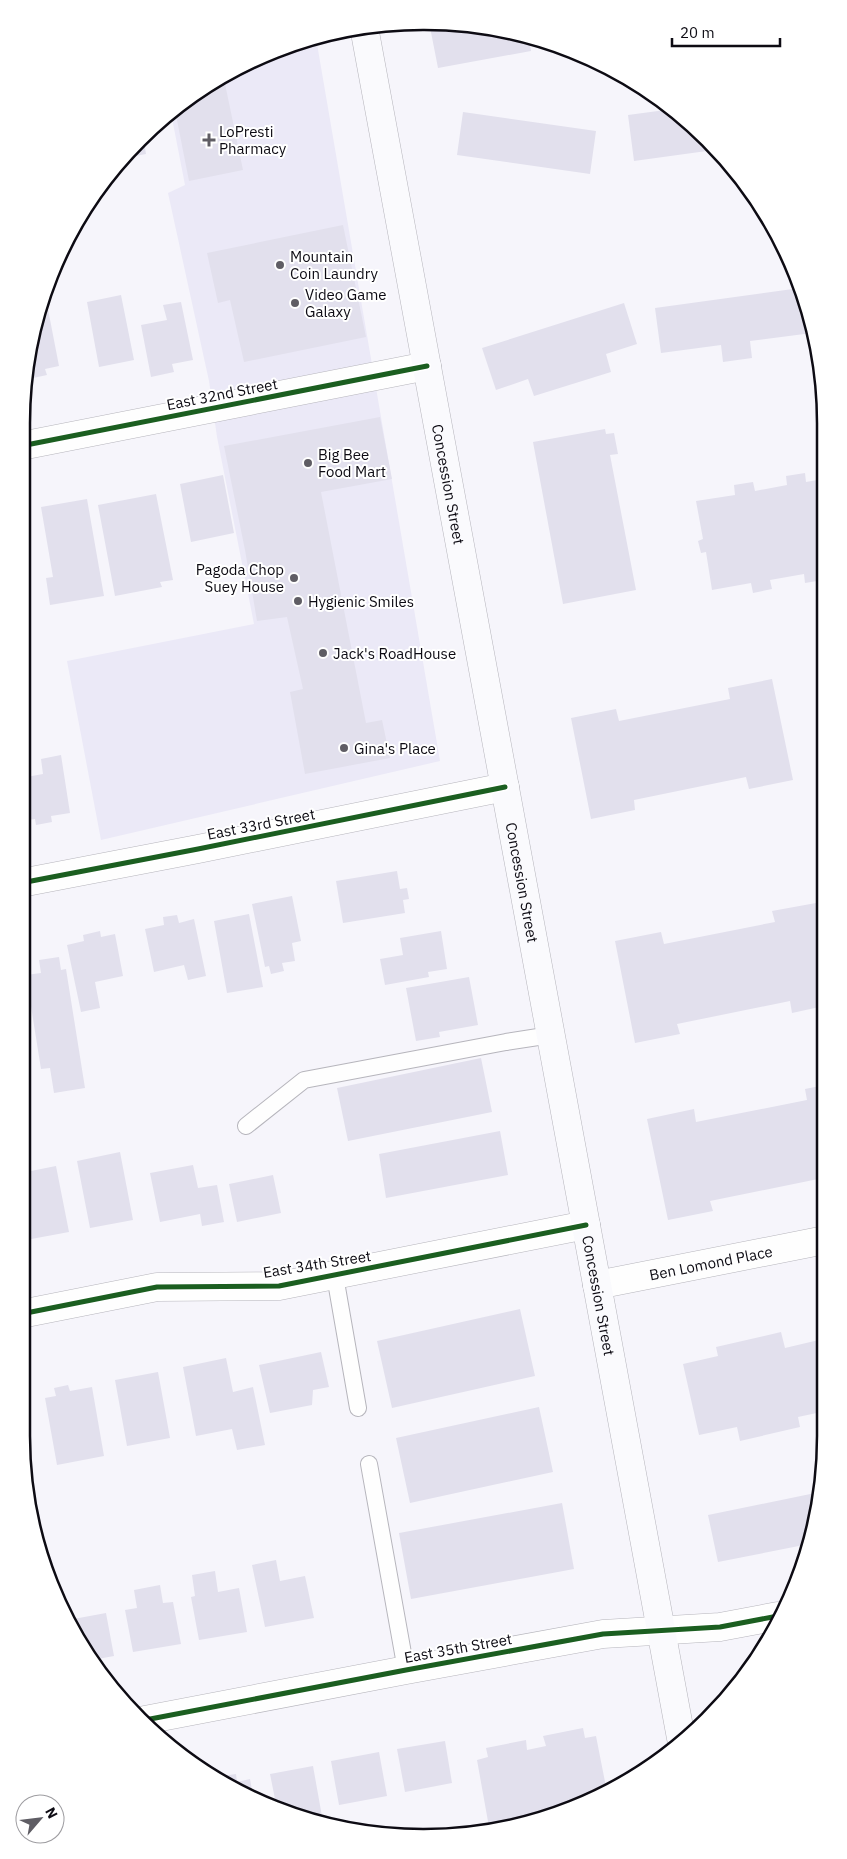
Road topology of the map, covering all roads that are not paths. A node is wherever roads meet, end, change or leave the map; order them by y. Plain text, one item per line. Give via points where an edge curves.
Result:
1 (365, 34) edge
2 (427, 366) junction
3 (30, 444) edge
4 (505, 787) junction
5 (30, 881) edge
6 (551, 1035) junction
7 (246, 1126) dead end
8 (586, 1225) junction
9 (817, 1242) edge
10 (334, 1276) junction
11 (597, 1285) junction
12 (30, 1312) edge
13 (358, 1408) dead end
14 (368, 1464) dead end
15 (772, 1617) edge
16 (662, 1630) junction
17 (406, 1670) junction
18 (151, 1719) edge
19 (680, 1733) edge

1 - 2 main road, Concession Street
2 - 3 street, East 32nd Street
2 - 4 main road, Concession Street
4 - 5 street, East 33rd Street
4 - 6 main road, Concession Street
6 - 7 lane via 304,1080
6 - 8 main road, Concession Street
8 - 10 street, East 34th Street
8 - 11 main road, Concession Street
9 - 11 street, Ben Lomond Place
10 - 12 street, East 34th Street via 279,1286 157,1288
10 - 13 lane
11 - 16 main road, Concession Street
14 - 17 lane
15 - 16 street, East 35th Street via 720,1628
16 - 17 street, East 35th Street via 603,1634
16 - 19 main road, Concession Street
17 - 18 street, East 35th Street

